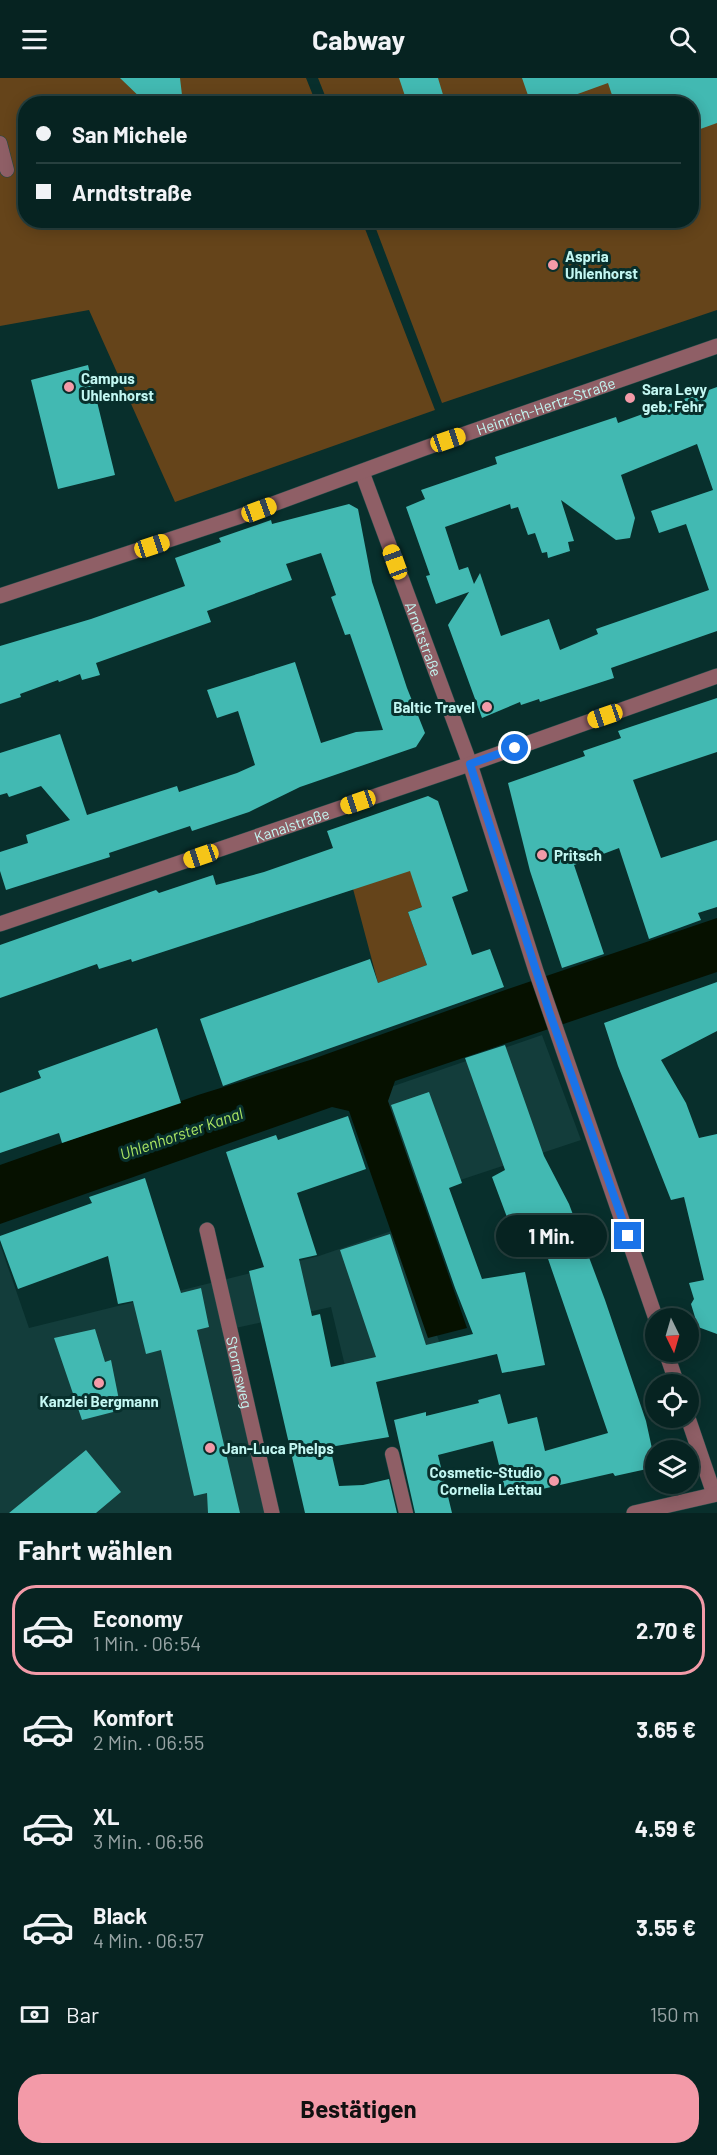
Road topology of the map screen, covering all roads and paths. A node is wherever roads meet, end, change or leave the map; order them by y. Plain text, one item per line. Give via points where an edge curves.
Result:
1 (0, 143) edge
2 (7, 170) dead end
3 (717, 346) edge
4 (362, 472) junction
5 (0, 596) edge
6 (717, 676) edge
7 (470, 764) junction
8 (0, 924) edge
9 (207, 1230) dead end
10 (652, 1308) edge
11 (692, 1428) edge
12 (392, 1454) dead end
13 (716, 1494) edge
14 (272, 1513) edge
15 (406, 1513) edge
16 (634, 1513) edge

1 - 2 lane
3 - 4 street, Heinrich-Hertz-Straße
4 - 5 street, Heinrich-Hertz-Straße
4 - 7 street, Arndtstraße
6 - 7 street, Kanalstraße
7 - 8 street, Kanalstraße
7 - 10 street, Arndtstraße via 556,1031
9 - 14 street, Stormsweg
11 - 13 street
12 - 15 lane
13 - 16 street

